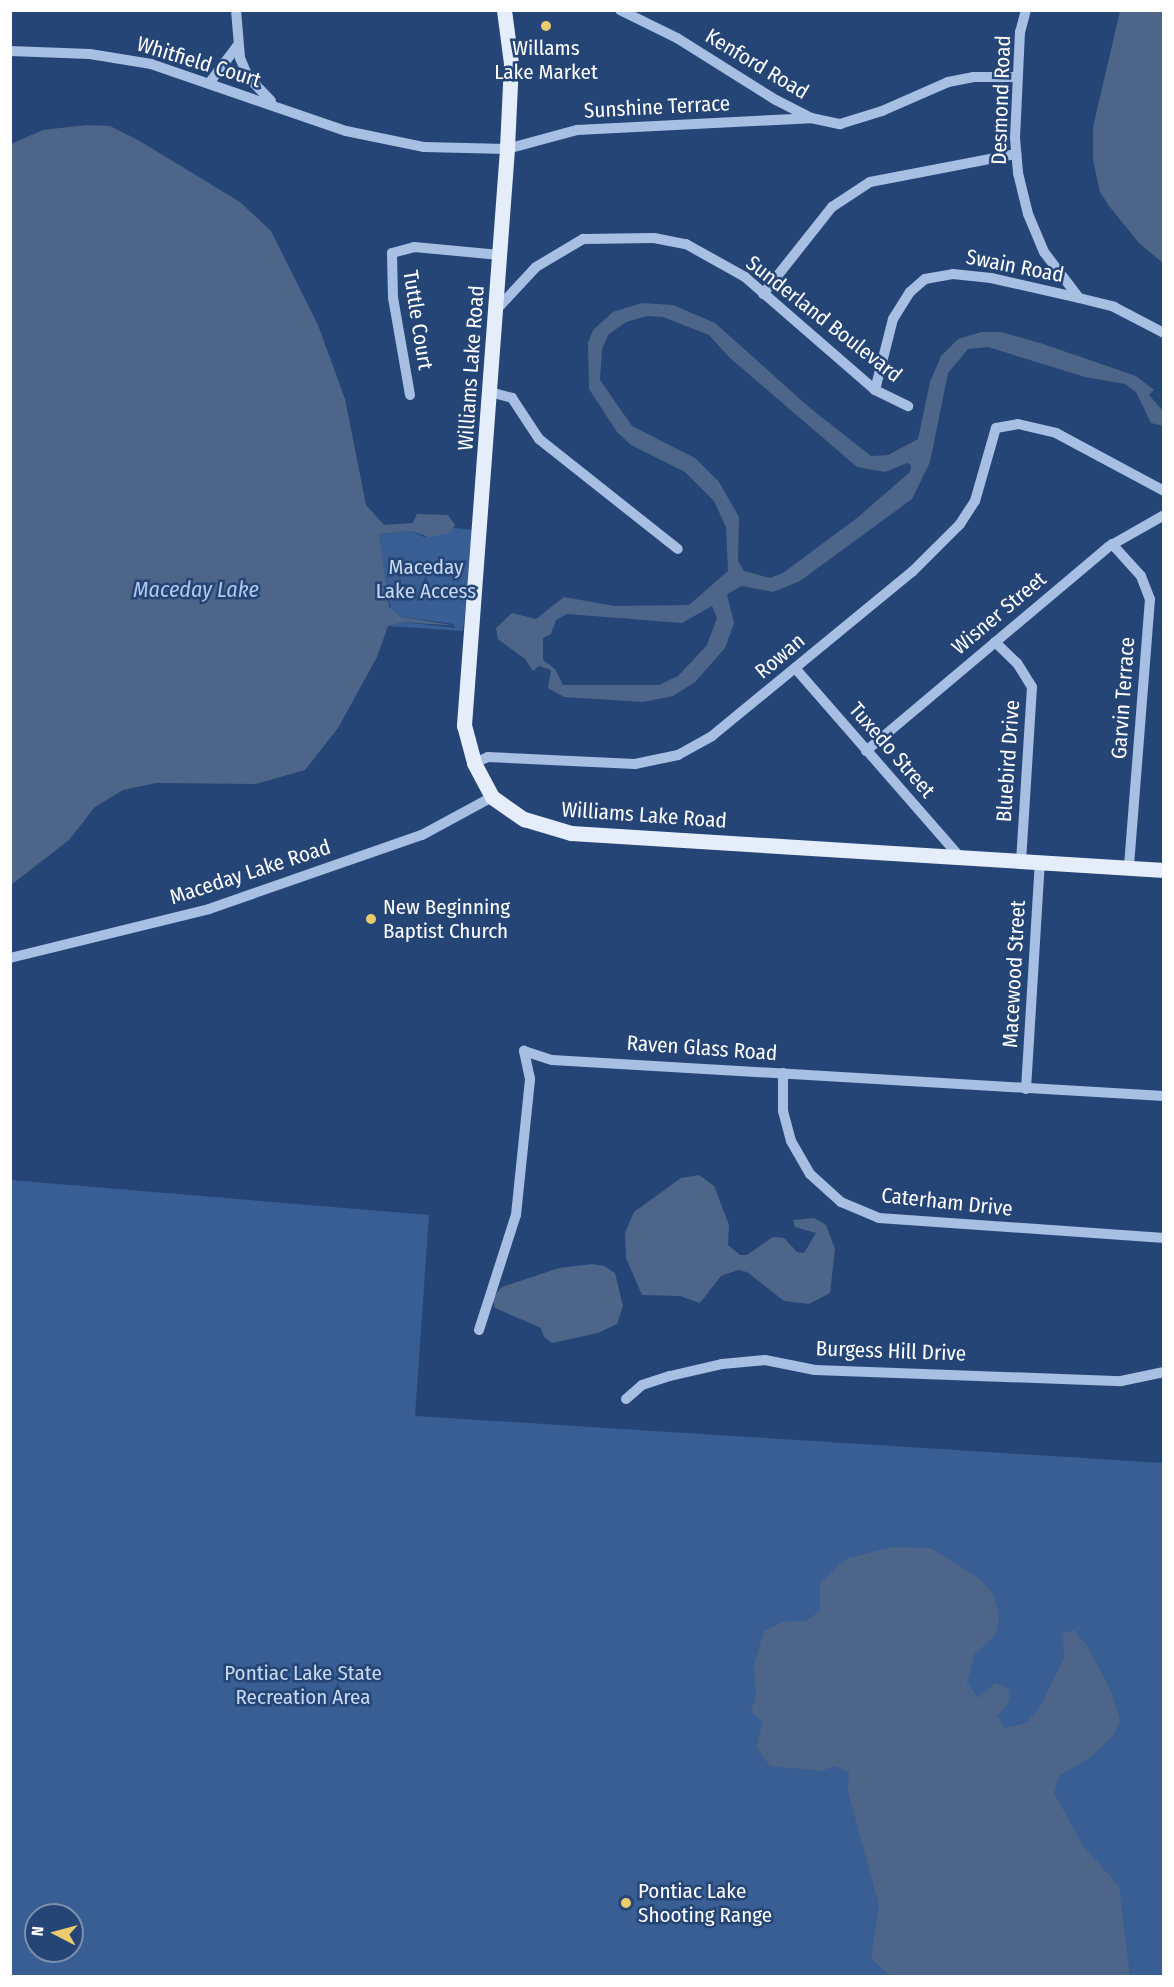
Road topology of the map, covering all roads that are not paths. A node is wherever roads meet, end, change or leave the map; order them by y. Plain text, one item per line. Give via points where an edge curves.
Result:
1 (236, 10) edge
2 (504, 10) edge
3 (620, 10) edge
4 (1026, 10) edge
5 (238, 45) junction
6 (10, 51) edge
7 (1017, 77) junction
8 (210, 82) junction
9 (278, 107) junction
10 (811, 118) junction
11 (507, 149) junction
12 (1016, 154) junction
13 (500, 255) junction
14 (763, 294) junction
15 (1079, 298) junction
16 (497, 309) junction
17 (1164, 333) edge
18 (874, 390) junction
19 (490, 392) junction
20 (410, 395) dead end
21 (908, 406) dead end
22 (1164, 491) edge
23 (1164, 515) edge
24 (1112, 544) junction
25 (678, 549) dead end
26 (995, 642) junction
27 (795, 668) junction
28 (866, 751) junction
29 (474, 763) junction
30 (492, 797) junction
31 (960, 857) junction
32 (1021, 861) junction
33 (1040, 862) junction
34 (1129, 868) junction
35 (1164, 870) edge
36 (10, 958) edge
37 (783, 1073) junction
38 (1026, 1089) junction
39 (1164, 1096) edge
40 (1164, 1238) edge
41 (479, 1330) dead end
42 (1164, 1372) edge
43 (626, 1399) dead end

1 - 5 street
2 - 11 main road, Williams Lake Road via 511,63
3 - 10 street, Kenford Road via 676,38
4 - 7 street, Desmond Road
5 - 8 street
5 - 9 street via 248,76
6 - 8 street, Whitfield Court via 90,54 151,64
7 - 10 street, Kenford Road via 973,77 948,82 882,111 840,124
7 - 12 street, Desmond Road
8 - 9 street, Whitfield Court
9 - 11 street, Whitfield Court via 336,128 424,147
10 - 11 street, Sunshine Terrace via 578,130
11 - 13 main road, Williams Lake Road
12 - 14 street via 870,182 832,207
12 - 15 street, Desmond Road via 1028,214 1044,252
13 - 16 main road, Williams Lake Road
13 - 20 street, Tuttle Court via 414,248 392,253 393,298
14 - 16 street, Sunderland Boulevard via 745,277 686,244 608,236 583,239 549,256
14 - 18 street, Sunderland Boulevard
15 - 17 street via 1114,307
15 - 18 street, Swain Road via 991,278 953,274 925,279 910,292 893,319
16 - 19 main road, Williams Lake Road
18 - 21 street, Sunderland Boulevard
19 - 25 street via 512,398 539,439
19 - 29 main road, Williams Lake Road via 465,717
22 - 27 street, Rowan via 1056,433 1018,424 996,428 975,501 960,524 912,572
23 - 24 street, Wisner Street
24 - 26 street, Wisner Street
24 - 34 street, Garvin Terrace via 1141,576 1150,599
26 - 28 street, Wisner Street
26 - 32 street, Bluebird Drive via 1017,663 1032,687
27 - 28 street, Tuxedo Street
27 - 29 street, Rowan via 712,736 678,755 635,764 488,757
28 - 31 street, Tuxedo Street
29 - 30 main road, Williams Lake Road
30 - 31 main road, Williams Lake Road via 524,819 571,833
30 - 36 street, Maceday Lake Road via 422,835 209,909
31 - 32 main road, Williams Lake Road
32 - 33 main road, Williams Lake Road
33 - 34 main road, Williams Lake Road
33 - 38 street, Macewood Street
34 - 35 main road, Williams Lake Road
37 - 38 street, Raven Glass Road
37 - 40 street, Caterham Drive via 783,1111 791,1141 810,1174 841,1202 879,1218
37 - 41 street, Raven Glass Road via 552,1060 524,1051 530,1079 516,1215
38 - 39 street, Raven Glass Road
42 - 43 street, Burgess Hill Drive via 1121,1381 815,1370 765,1360 722,1364 670,1376 642,1384

